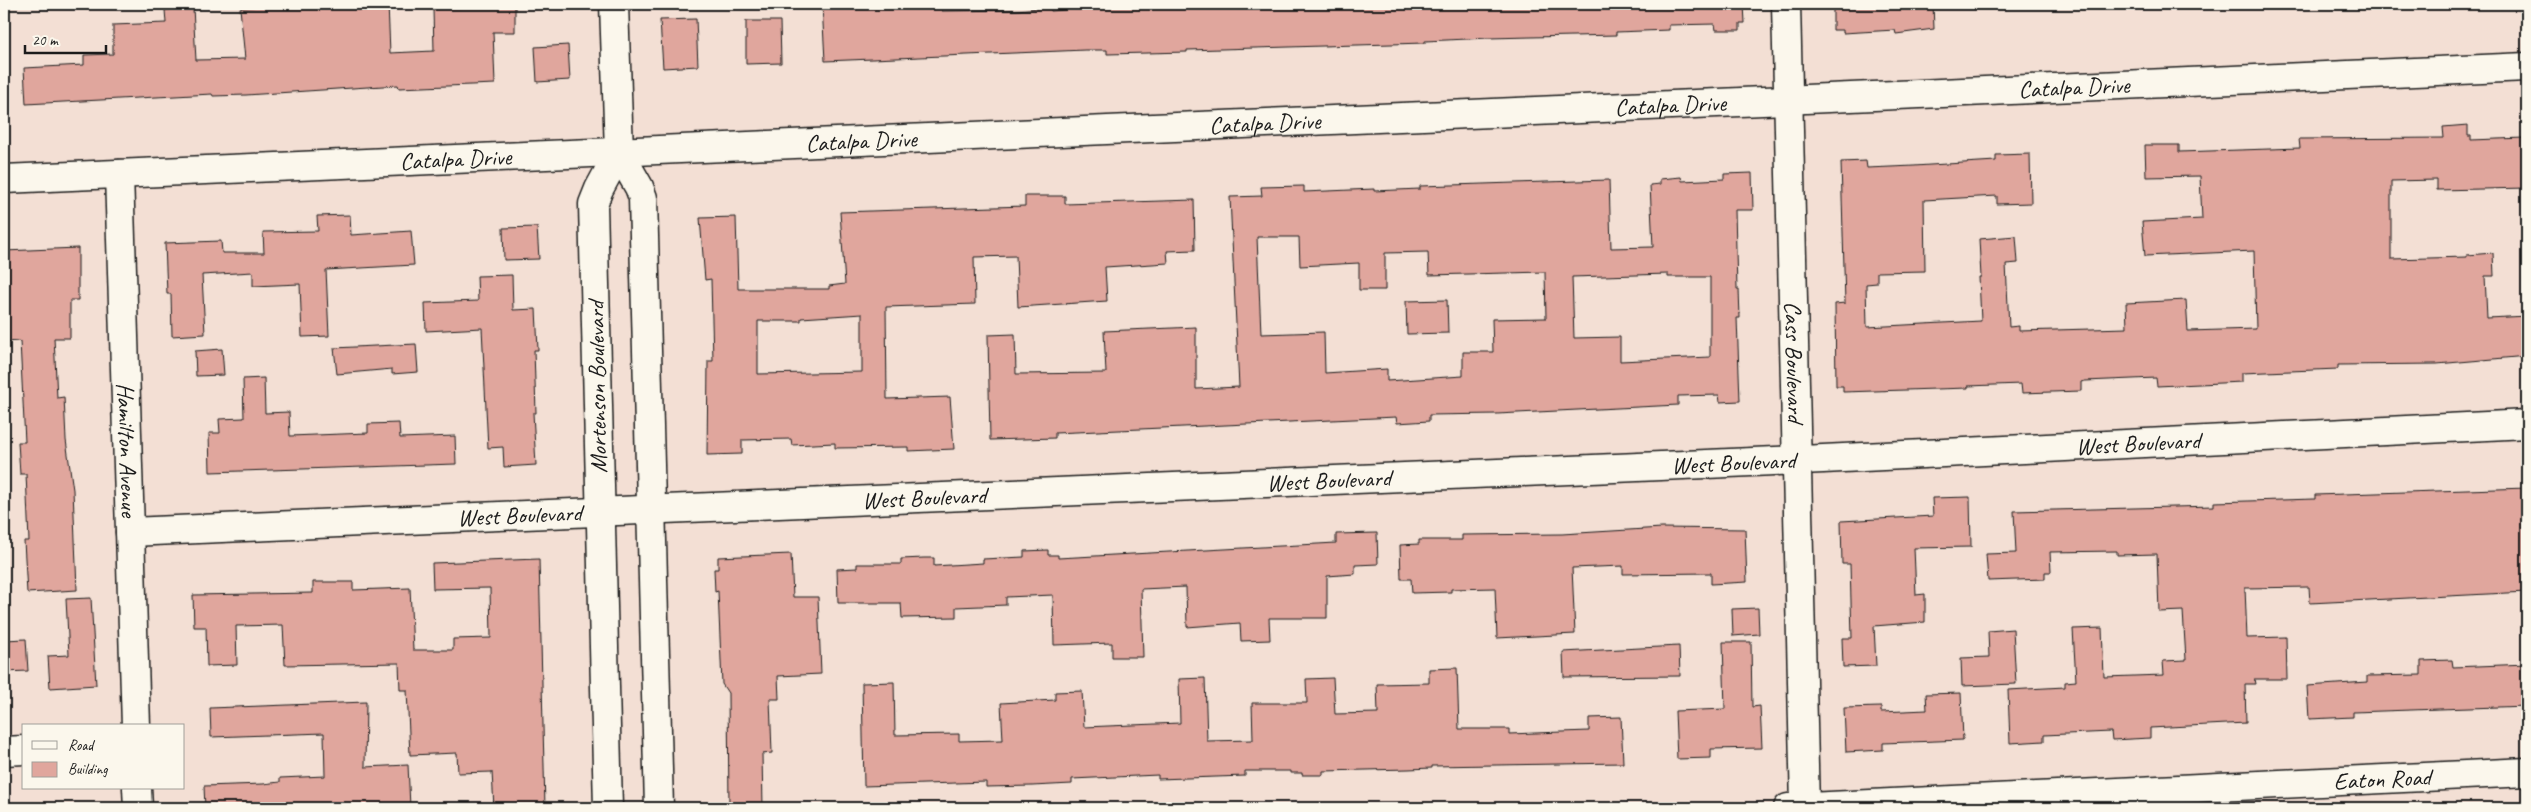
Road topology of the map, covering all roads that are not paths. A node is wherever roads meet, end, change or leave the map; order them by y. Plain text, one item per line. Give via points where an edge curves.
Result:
1 (614, 4) edge
2 (1786, 4) edge
3 (2527, 66) edge
4 (1788, 100) junction
5 (619, 152) junction
6 (119, 174) junction
7 (4, 179) edge
8 (2527, 424) edge
9 (1796, 459) junction
10 (651, 509) junction
11 (600, 512) junction
12 (130, 532) junction
13 (136, 724) edge
14 (22, 750) edge
15 (4, 751) edge
16 (2527, 772) edge
17 (138, 790) edge
18 (138, 808) edge
19 (608, 808) edge
20 (660, 808) edge
21 (1799, 808) edge

1 - 5 street
2 - 4 street, Cass Boulevard
3 - 4 street, Catalpa Drive
4 - 5 street, Catalpa Drive
4 - 9 street, Cass Boulevard
5 - 6 street, Catalpa Drive
5 - 10 street via 643,198
5 - 11 street, Mortenson Boulevard via 594,204
6 - 7 street, Catalpa Drive
6 - 12 street, Hamilton Avenue
8 - 9 street, West Boulevard
9 - 10 street, West Boulevard
9 - 21 street, Cass Boulevard
10 - 11 street, West Boulevard
10 - 20 street
11 - 12 street, West Boulevard
11 - 19 street, Mortenson Boulevard
12 - 13 street, Hamilton Avenue
14 - 15 street
16 - 21 street, Eaton Road
17 - 18 street

